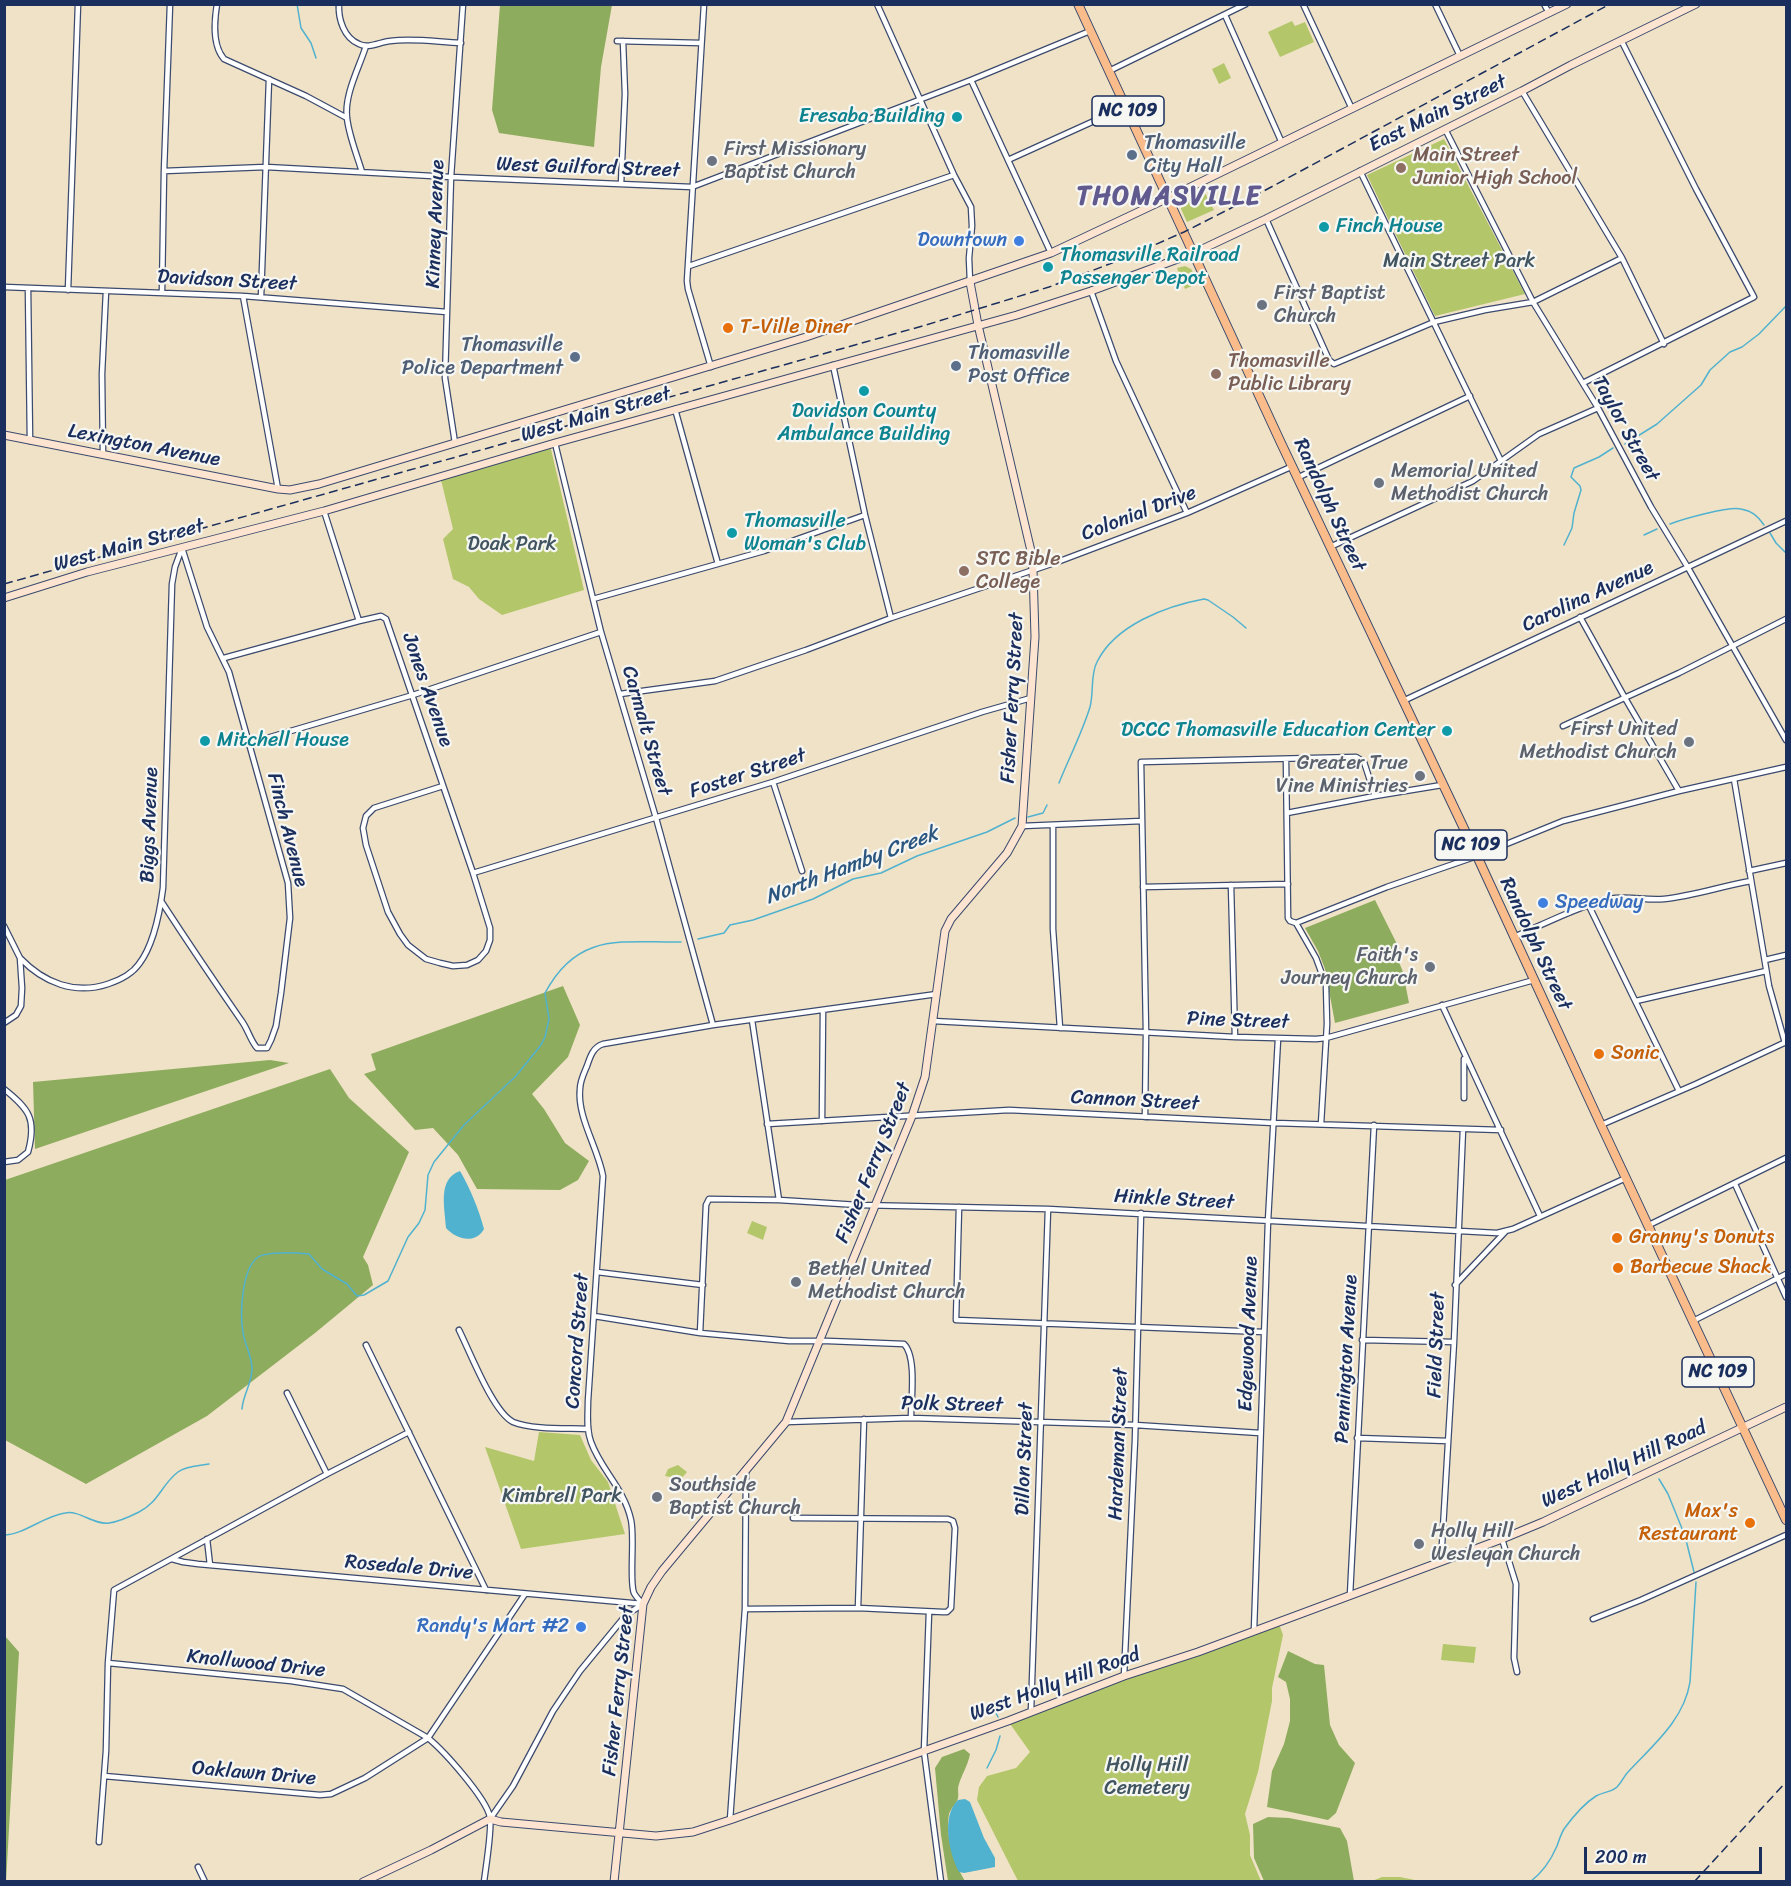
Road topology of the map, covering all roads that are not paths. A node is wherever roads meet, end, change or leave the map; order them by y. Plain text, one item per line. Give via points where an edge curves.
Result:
1 (78, 4) edge
2 (170, 4) edge
3 (217, 4) edge
4 (339, 4) edge
5 (463, 4) edge
6 (704, 4) edge
7 (877, 4) edge
8 (1078, 4) edge
9 (1246, 4) edge
10 (1303, 4) edge
11 (1435, 4) edge
12 (1544, 4) edge
13 (1567, 4) edge
14 (1696, 4) edge
15 (1549, 14) junction
16 (1225, 15) junction
17 (1090, 31) junction
18 (1621, 40) junction
19 (616, 41) dead end
20 (623, 41) junction
21 (461, 43) junction
22 (701, 43) junction
23 (366, 46) junction
24 (1460, 56) junction
25 (1109, 71) junction
26 (269, 79) junction
27 (971, 80) junction
28 (1522, 91) junction
29 (920, 100) junction
30 (1125, 107) junction
31 (1352, 110) junction
32 (347, 118) junction
33 (1446, 129) junction
34 (1282, 143) junction
35 (1008, 160) junction
36 (266, 167) junction
37 (164, 171) junction
38 (1360, 171) junction
39 (362, 172) junction
40 (954, 175) junction
41 (451, 177) junction
42 (621, 184) junction
43 (692, 187) junction
44 (1168, 198) junction
45 (1266, 219) junction
46 (1051, 253) junction
47 (1194, 253) junction
48 (1622, 258) junction
49 (689, 266) junction
50 (970, 282) junction
51 (4, 287) edge
52 (28, 288) junction
53 (68, 290) junction
54 (106, 291) junction
55 (1091, 291) junction
56 (162, 292) junction
57 (243, 296) junction
58 (261, 297) junction
59 (1533, 302) junction
60 (447, 312) junction
61 (1434, 322) junction
62 (978, 325) junction
63 (1664, 344) junction
64 (832, 365) junction
65 (711, 367) junction
66 (1583, 384) junction
67 (1470, 396) junction
68 (1598, 408) junction
69 (675, 409) junction
70 (4, 435) edge
71 (30, 441) junction
72 (455, 443) junction
73 (555, 443) junction
74 (103, 455) junction
75 (1501, 461) junction
76 (1293, 466) junction
77 (1299, 477) junction
78 (278, 489) junction
79 (324, 511) junction
80 (1187, 513) junction
81 (864, 515) junction
82 (1786, 521) edge
83 (1330, 547) junction
84 (182, 548) junction
85 (718, 564) junction
86 (1687, 566) junction
87 (1033, 570) junction
88 (4, 597) edge
89 (593, 598) junction
90 (1580, 617) junction
91 (891, 618) junction
92 (1786, 619) edge
93 (359, 621) junction
94 (602, 632) junction
95 (1733, 646) junction
96 (224, 658) junction
97 (620, 694) junction
98 (413, 695) junction
99 (1031, 698) junction
100 (1624, 698) junction
101 (1403, 701) junction
102 (1563, 726) dead end
103 (1786, 740) edge
104 (250, 743) junction
105 (1286, 759) junction
106 (1786, 767) edge
107 (1734, 779) junction
108 (773, 782) junction
109 (1442, 785) junction
110 (444, 786) junction
111 (1679, 790) junction
112 (1375, 796) junction
113 (1287, 813) junction
114 (656, 818) junction
115 (1142, 821) junction
116 (1053, 825) junction
117 (1022, 826) junction
118 (1477, 856) junction
119 (1786, 863) edge
120 (802, 871) dead end
121 (1749, 871) junction
122 (473, 873) junction
123 (1751, 881) junction
124 (1288, 884) junction
125 (1232, 885) junction
126 (1143, 887) junction
127 (161, 901) junction
128 (1589, 906) junction
129 (1296, 923) junction
130 (4, 926) edge
131 (1514, 937) junction
132 (1786, 955) edge
133 (20, 958) junction
134 (1765, 960) junction
135 (1766, 971) junction
136 (1534, 980) junction
137 (937, 994) junction
138 (1636, 1001) junction
139 (1442, 1005) junction
140 (823, 1010) junction
141 (752, 1020) junction
142 (933, 1021) junction
143 (4, 1023) edge
144 (713, 1025) junction
145 (1060, 1028) junction
146 (1146, 1032) junction
147 (1234, 1037) junction
148 (1326, 1038) junction
149 (1278, 1039) junction
150 (1786, 1042) edge
151 (1464, 1056) junction
152 (4, 1089) edge
153 (1679, 1091) junction
154 (1464, 1098) dead end
155 (912, 1116) junction
156 (1145, 1117) junction
157 (822, 1121) junction
158 (1274, 1123) junction
159 (767, 1124) junction
160 (1321, 1124) junction
161 (1374, 1125) junction
162 (1601, 1125) junction
163 (1462, 1129) junction
164 (1501, 1130) junction
165 (1786, 1158) edge
166 (4, 1162) edge
167 (1626, 1178) junction
168 (1735, 1184) junction
169 (779, 1200) junction
170 (876, 1204) junction
171 (959, 1207) junction
172 (1048, 1209) junction
173 (1141, 1213) junction
174 (1540, 1216) junction
175 (1268, 1221) junction
176 (1369, 1225) junction
177 (1648, 1225) junction
178 (1458, 1231) junction
179 (1506, 1232) junction
180 (597, 1272) junction
181 (1786, 1274) edge
182 (1778, 1278) junction
183 (703, 1285) junction
184 (1455, 1285) junction
185 (1786, 1297) edge
186 (594, 1316) junction
187 (1693, 1320) junction
188 (1044, 1323) junction
189 (1138, 1326) junction
190 (459, 1330) dead end
191 (1264, 1332) junction
192 (700, 1333) junction
193 (1362, 1340) junction
194 (818, 1341) junction
195 (1454, 1342) junction
196 (366, 1345) dead end
197 (287, 1393) dead end
198 (1786, 1407) edge
199 (911, 1418) junction
200 (864, 1419) junction
201 (786, 1422) junction
202 (1041, 1423) junction
203 (1135, 1425) junction
204 (1743, 1427) junction
205 (588, 1429) junction
206 (409, 1432) junction
207 (1260, 1433) junction
208 (1357, 1437) junction
209 (1448, 1441) junction
210 (746, 1469) junction
211 (327, 1474) junction
212 (793, 1518) dead end
213 (861, 1519) junction
214 (1786, 1520) edge
215 (1786, 1535) edge
216 (207, 1539) junction
217 (1502, 1539) junction
218 (172, 1558) junction
219 (1441, 1562) junction
220 (210, 1565) junction
221 (486, 1590) junction
222 (525, 1594) junction
223 (1350, 1595) junction
224 (643, 1604) junction
225 (858, 1608) junction
226 (745, 1609) junction
227 (929, 1612) junction
228 (1593, 1619) dead end
229 (1254, 1630) junction
230 (108, 1663) junction
231 (1517, 1672) dead end
232 (1124, 1676) junction
233 (1031, 1711) junction
234 (428, 1738) junction
235 (924, 1751) junction
236 (104, 1776) junction
237 (490, 1819) junction
238 (730, 1821) junction
239 (620, 1833) junction
240 (99, 1842) dead end
241 (198, 1867) dead end
242 (206, 1881) edge
243 (363, 1881) edge
244 (484, 1881) edge
245 (614, 1881) edge
246 (941, 1881) edge

1 - 53 street
2 - 37 street
3 - 26 street via 216,41 221,55
4 - 23 street via 341,21 350,39
5 - 21 street, Kinney Avenue
6 - 22 street
7 - 29 street
8 - 17 main road, NC 109
9 - 16 street
10 - 31 street
11 - 24 street
12 - 15 street
13 - 15 street
14 - 18 street, East Main Street
15 - 24 street
16 - 25 street
16 - 34 street
17 - 25 main road, NC 109
17 - 27 street, West Guilford Street
18 - 28 street, East Main Street
18 - 63 street via 1754,297
19 - 20 street
20 - 22 street
20 - 42 street
21 - 23 street via 403,40
21 - 41 street, Kinney Avenue
22 - 43 street
23 - 32 street via 350,94
24 - 31 street
25 - 30 main road, NC 109
26 - 32 street
26 - 36 street
27 - 29 street, West Guilford Street
27 - 35 street
28 - 33 street, East Main Street
28 - 48 street
29 - 40 street
29 - 43 street, West Guilford Street
30 - 35 street
30 - 44 main road, NC 109
31 - 34 street
32 - 39 street
33 - 38 street, East Main Street
33 - 59 street, Taylor Street
34 - 44 street
35 - 46 street
36 - 37 street, West Guilford Street
36 - 39 street, West Guilford Street
36 - 58 street
37 - 56 street
38 - 45 street, East Main Street
38 - 61 street
39 - 41 street, West Guilford Street
40 - 49 street
40 - 50 street via 971,207
41 - 42 street, West Guilford Street
41 - 60 street, Kinney Avenue
42 - 43 street, West Guilford Street
43 - 49 street
44 - 46 street, West Main Street
44 - 47 main road, NC 109
45 - 47 street, East Main Street
45 - 61 street via 1334,364
46 - 50 street, West Main Street
47 - 55 street, West Main Street
47 - 76 main road, Randolph Street / NC 109
48 - 59 street
48 - 63 street
49 - 65 street via 688,290
50 - 62 street, Fisher Ferry Street
50 - 65 street, West Main Street
51 - 52 street, Davidson Street
52 - 53 street, Davidson Street
52 - 71 street
53 - 54 street, Davidson Street
54 - 56 street, Davidson Street
54 - 74 street
55 - 62 street, West Main Street
55 - 80 street via 1116,361
56 - 57 street, Davidson Street
57 - 58 street, Davidson Street
57 - 78 street
58 - 60 street, Davidson Street
59 - 61 street
59 - 66 street, Taylor Street
60 - 72 street, Kinney Avenue via 445,378
61 - 67 street
62 - 64 street, West Main Street
62 - 87 street, Fisher Ferry Street
63 - 66 street
64 - 69 street, West Main Street
64 - 81 street
65 - 72 street, West Main Street
66 - 68 street, Taylor Street
67 - 75 street
67 - 77 street
68 - 75 street via 1539,434
68 - 86 street, Taylor Street
69 - 73 street, West Main Street
69 - 85 street
70 - 71 street, Lexington Avenue
71 - 74 street, Lexington Avenue
72 - 78 street, West Main Street via 319,484
73 - 79 street, West Main Street
73 - 89 street, Carmalt Street
74 - 78 street, Lexington Avenue
75 - 83 street via 1473,481
76 - 77 main road, Randolph Street / NC 109
76 - 80 street, Colonial Drive
77 - 83 main road, Randolph Street / NC 109
79 - 84 street, West Main Street
79 - 93 street
80 - 87 street, Colonial Drive
81 - 85 street
81 - 91 street
82 - 86 street, Carolina Avenue
83 - 101 main road, Randolph Street / NC 109
84 - 88 street, West Main Street
84 - 96 street, Finch Avenue via 207,627
84 - 127 street, Biggs Avenue via 172,584
85 - 89 street
86 - 90 street, Carolina Avenue
86 - 95 street, Taylor Street
87 - 91 street, Colonial Drive
87 - 99 street, Fisher Ferry Street
89 - 94 street, Carmalt Street
90 - 100 street
90 - 101 street, Carolina Avenue
91 - 97 street, Colonial Drive via 715,681
92 - 95 street
93 - 96 street
93 - 98 street, Jones Avenue via 381,616 387,619
94 - 97 street, Carmalt Street
94 - 98 street
95 - 100 street
95 - 103 street, Taylor Street
96 - 104 street, Finch Avenue
97 - 114 street, Carmalt Street
98 - 104 street
98 - 110 street, Jones Avenue
99 - 108 street, Foster Street
99 - 117 street, Fisher Ferry Street
100 - 102 street
100 - 111 street
101 - 109 main road, Randolph Street / NC 109
104 - 127 street, Finch Avenue via 288,883 290,918 276,1026 267,1048 257,1048
105 - 112 street via 1361,759
105 - 113 street
105 - 115 street via 1141,762
106 - 107 street
107 - 111 street
107 - 121 street
108 - 114 street, Foster Street
108 - 120 street
109 - 112 street
109 - 118 main road, Randolph Street / NC 109
110 - 122 street, Jones Avenue
110 - 122 street, Jones Avenue via 374,808 366,816 363,828 388,912 408,945 426,959 453,966 467,965 486,951 490,928
111 - 118 street via 1563,821
112 - 113 street
113 - 124 street
114 - 122 street, Foster Street
114 - 144 street, Carmalt Street
115 - 116 street
115 - 126 street
116 - 117 street
116 - 145 street via 1053,928
117 - 137 street, Fisher Ferry Street via 1007,853 948,925
118 - 129 street
118 - 131 main road, Randolph Street / NC 109
119 - 121 street
121 - 123 street
123 - 128 street via 1675,898 1613,898
123 - 134 street
124 - 125 street
124 - 129 street via 1288,918
125 - 126 street
125 - 147 street
126 - 146 street
127 - 133 street, Biggs Avenue via 140,963 118,981 87,989 72,988 45,978
128 - 131 street
128 - 138 street
129 - 148 street via 1323,975
130 - 133 street
131 - 136 main road, Randolph Street / NC 109
132 - 134 street
133 - 143 street via 21,1006
134 - 135 street
135 - 138 street
135 - 150 street
136 - 139 street, Pine Street
136 - 162 main road, Randolph Street / NC 109
137 - 140 street
137 - 142 street, Fisher Ferry Street
138 - 153 street
139 - 148 street, Pine Street
139 - 151 street
140 - 141 street
140 - 157 street
141 - 144 street
141 - 159 street
142 - 145 street, Pine Street
142 - 155 street, Fisher Ferry Street via 925,1077
144 - 180 street, Concord Street via 603,1044 595,1049 579,1094 603,1176
145 - 146 street, Pine Street
146 - 147 street, Pine Street
146 - 156 street
147 - 149 street, Pine Street
148 - 149 street, Pine Street
148 - 160 street
149 - 158 street, Edgewood Avenue
150 - 153 street
151 - 154 street
151 - 164 street
152 - 166 street via 26,1109 31,1122 28,1152 18,1160
153 - 162 street
155 - 156 street, Cannon Street via 1009,1110
155 - 157 street, Cannon Street
155 - 170 street, Fisher Ferry Street
156 - 158 street, Cannon Street
157 - 159 street, Cannon Street
158 - 160 street, Cannon Street
158 - 175 street, Edgewood Avenue
159 - 169 street
160 - 161 street, Cannon Street
161 - 163 street, Cannon Street
161 - 176 street, Pennington Avenue
162 - 167 main road, Randolph Street / NC 109
163 - 164 street, Cannon Street
163 - 178 street, Field Street
164 - 174 street
165 - 168 street
167 - 174 street, Hinkle Street
167 - 177 main road, Randolph Street / NC 109
168 - 177 street
168 - 182 street
169 - 170 street, Hinkle Street
169 - 183 street, Hinkle Street via 709,1199
170 - 171 street, Hinkle Street
170 - 194 street, Fisher Ferry Street
171 - 172 street, Hinkle Street
171 - 188 street via 956,1320
172 - 173 street, Hinkle Street
172 - 188 street, Dillon Street
173 - 175 street, Hinkle Street
173 - 189 street, Hardeman Street
174 - 179 street, Hinkle Street
175 - 176 street, Hinkle Street
175 - 191 street, Edgewood Avenue
176 - 178 street, Hinkle Street
176 - 193 street, Pennington Avenue
177 - 187 main road, Randolph Street / NC 109
178 - 179 street, Hinkle Street
178 - 184 street, Field Street
179 - 184 street
180 - 183 street
180 - 186 street, Concord Street
181 - 182 street
182 - 185 street
182 - 187 street
183 - 192 street
184 - 195 street, Field Street
186 - 192 street
186 - 205 street, Concord Street
187 - 204 main road, Randolph Street / NC 109
188 - 189 street
188 - 202 street, Dillon Street
189 - 191 street
189 - 203 street, Hardeman Street
190 - 205 street via 496,1406 506,1417 528,1425
191 - 207 street, Edgewood Avenue
192 - 194 street
193 - 195 street
193 - 208 street, Pennington Avenue
194 - 199 street via 904,1344 912,1362
194 - 201 street, Fisher Ferry Street
195 - 209 street, Field Street
196 - 206 street
197 - 211 street
198 - 204 street, West Holly Hill Road
199 - 200 street, Polk Street
199 - 202 street, Polk Street
200 - 201 street, Polk Street
200 - 213 street
201 - 210 street, Fisher Ferry Street
202 - 203 street, Polk Street
202 - 233 street, Dillon Street
203 - 207 street, Polk Street
203 - 232 street, Hardeman Street
204 - 214 main road, Randolph Street / NC 109
204 - 217 street, West Holly Hill Road
205 - 224 street, Concord Street via 594,1449 617,1484 628,1510 633,1533 633,1587
206 - 211 street
206 - 221 street
207 - 229 street, Edgewood Avenue
208 - 209 street
208 - 223 street, Pennington Avenue
209 - 219 street, Field Street
210 - 224 street, Fisher Ferry Street via 662,1571
210 - 226 street
211 - 216 street
212 - 213 street
213 - 225 street
213 - 227 street via 953,1521 951,1608 947,1612
215 - 228 street
216 - 218 street
216 - 220 street
217 - 219 street, West Holly Hill Road
217 - 231 street via 1516,1584
218 - 220 street, Rosedale Drive
218 - 230 street via 114,1590
219 - 223 street, West Holly Hill Road
220 - 221 street, Rosedale Drive
221 - 222 street, Rosedale Drive
222 - 224 street, Rosedale Drive
222 - 234 street, Oaklawn Drive
223 - 229 street, West Holly Hill Road
224 - 237 street via 626,1615 580,1671
224 - 239 street, Fisher Ferry Street
225 - 226 street
225 - 227 street
226 - 238 street
227 - 235 street
229 - 232 street, West Holly Hill Road
230 - 234 street, Knollwood Drive via 343,1689
230 - 236 street
232 - 233 street, West Holly Hill Road
233 - 235 street, West Holly Hill Road
234 - 236 street, Oaklawn Drive via 365,1778 331,1794
234 - 237 street, Knollwood Drive via 482,1799
235 - 238 street, West Holly Hill Road
235 - 246 street
236 - 240 street
237 - 239 street, West Holly Hill Road
237 - 243 street
237 - 244 street
238 - 239 street, West Holly Hill Road via 673,1836
239 - 245 street, Fisher Ferry Street
241 - 242 street

